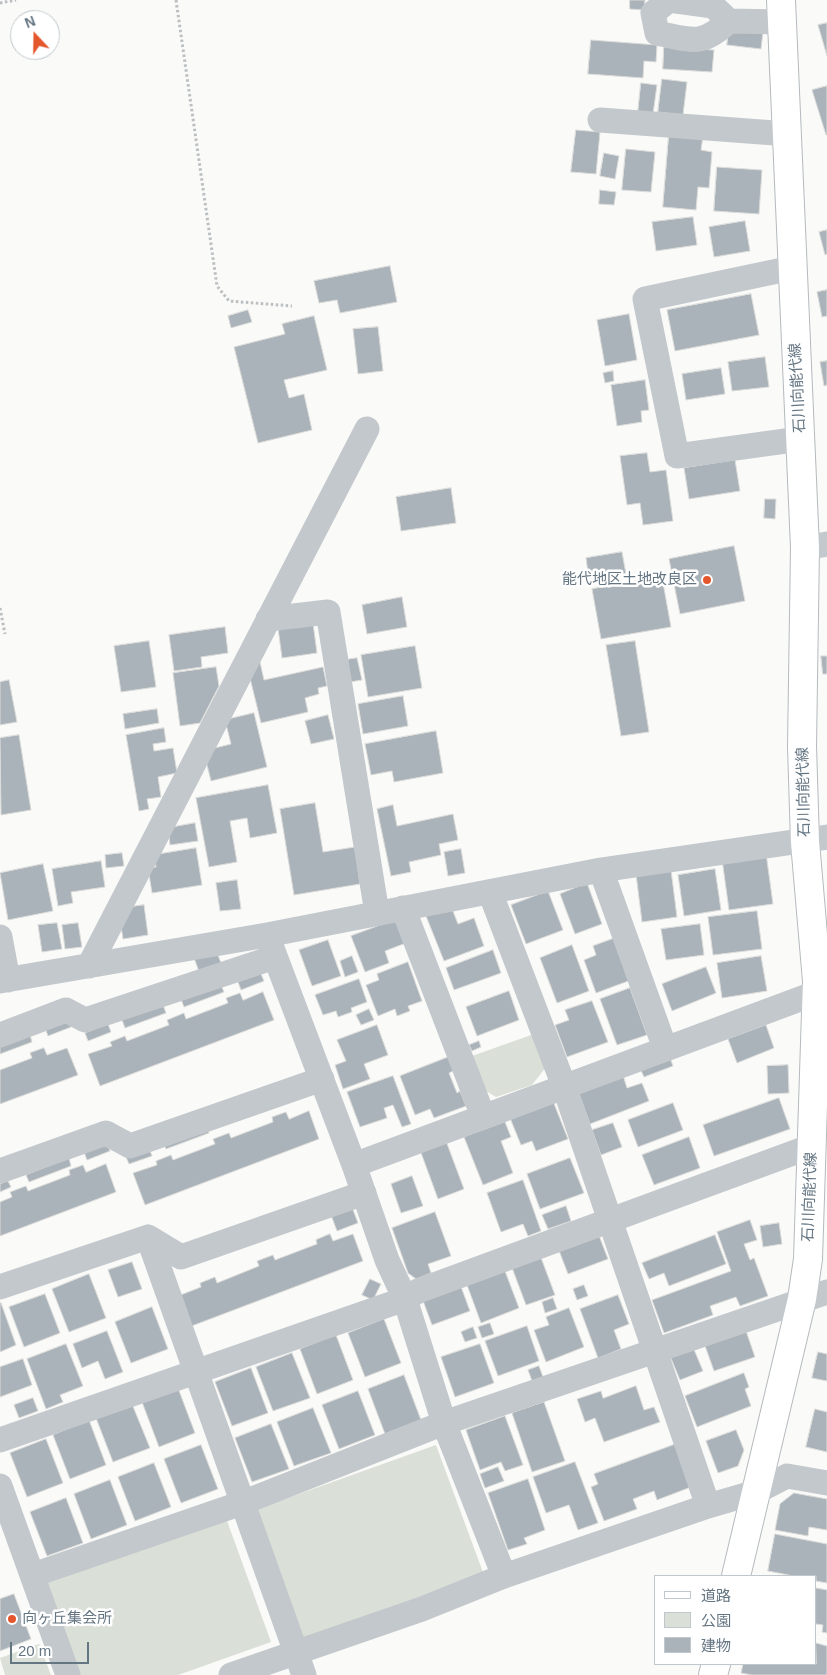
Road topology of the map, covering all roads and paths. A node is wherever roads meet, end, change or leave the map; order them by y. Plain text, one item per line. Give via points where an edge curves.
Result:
1 (16, 0) edge
2 (176, 0) edge
3 (0, 3) edge
4 (782, 11) edge
5 (730, 21) dead end
6 (600, 120) dead end
7 (788, 134) junction
8 (792, 268) junction
9 (292, 306) dead end
10 (367, 429) dead end
11 (800, 439) junction
12 (816, 546) edge
13 (0, 608) edge
14 (268, 619) junction
15 (5, 634) dead end
16 (816, 839) edge
17 (602, 870) junction
18 (490, 892) junction
19 (403, 908) junction
20 (377, 913) junction
21 (0, 937) edge
22 (271, 946) junction
23 (89, 966) junction
24 (4, 981) edge
25 (816, 994) junction
26 (0, 1035) edge
27 (665, 1048) junction
28 (322, 1079) junction
29 (564, 1086) junction
30 (483, 1116) junction
31 (812, 1146) junction
32 (354, 1165) junction
33 (0, 1171) edge
34 (364, 1193) junction
35 (611, 1221) junction
36 (148, 1237) junction
37 (0, 1288) edge
38 (814, 1296) edge
39 (404, 1299) junction
40 (656, 1350) junction
41 (195, 1371) junction
42 (444, 1423) junction
43 (0, 1440) edge
44 (827, 1484) edge
45 (0, 1486) edge
46 (756, 1492) junction
47 (242, 1503) junction
48 (708, 1506) junction
49 (33, 1575) junction
50 (736, 1575) edge
51 (504, 1576) junction
52 (300, 1664) edge
53 (68, 1675) edge
54 (231, 1675) edge

1 - 3 path
2 - 9 path via 217,286 229,301
4 - 5 street
4 - 7 main road, 石川向能代線
6 - 7 street
7 - 8 main road, 石川向能代線
8 - 11 main road, 石川向能代線
8 - 11 street via 645,299 677,456
10 - 14 street
11 - 12 main road, 石川向能代線
12 - 16 main road, 石川向能代線 via 802,746
13 - 15 path
14 - 20 street via 328,612
14 - 23 street
16 - 17 street
16 - 25 main road, 石川向能代線
17 - 18 street
17 - 27 street
18 - 19 street
18 - 29 street
19 - 20 street
19 - 30 street
20 - 22 street
21 - 24 street
22 - 23 street
22 - 26 street via 85,1020 66,1010
22 - 28 street
23 - 24 street
25 - 27 street
25 - 31 main road, 石川向能代線
27 - 29 street
28 - 32 street
28 - 33 street via 130,1146 106,1133
29 - 30 street
29 - 35 street
30 - 32 street
31 - 35 street
31 - 38 main road, 石川向能代線 via 808,1260
32 - 34 street
34 - 36 street via 181,1257
34 - 39 street
35 - 39 street via 418,1291
35 - 40 street
36 - 37 street
36 - 41 street
38 - 40 street
38 - 46 main road, 石川向能代線
39 - 41 street
39 - 42 street
40 - 42 street
40 - 48 street
41 - 43 street
41 - 47 street
42 - 47 street
42 - 51 street
44 - 46 street via 787,1476
45 - 49 street
46 - 48 street
46 - 50 main road, 石川向能代線
47 - 49 street
47 - 52 street
48 - 51 street
49 - 53 street
51 - 52 street
52 - 54 street

